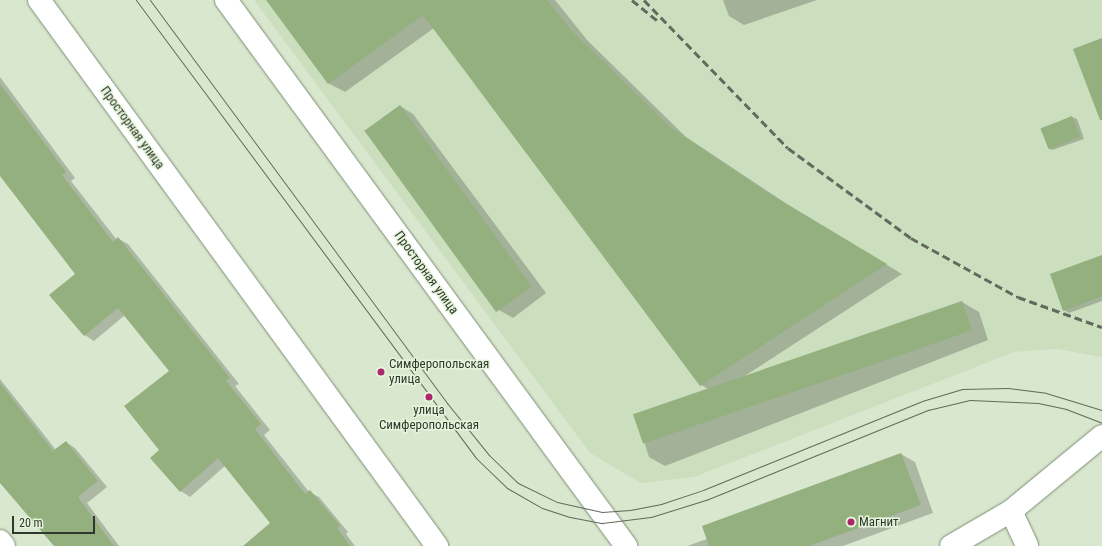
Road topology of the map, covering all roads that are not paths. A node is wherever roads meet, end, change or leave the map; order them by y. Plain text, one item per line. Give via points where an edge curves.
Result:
1 (39, 0) edge
2 (226, 0) edge
3 (1102, 436) edge
4 (1011, 511) junction
5 (0, 541) edge
6 (4, 546) edge
7 (437, 546) edge
8 (626, 546) edge
9 (952, 546) edge
10 (1027, 546) edge

1 - 7 street, Просторная улица
2 - 8 street, Просторная улица
3 - 4 street
4 - 9 street
4 - 10 street
5 - 6 street

